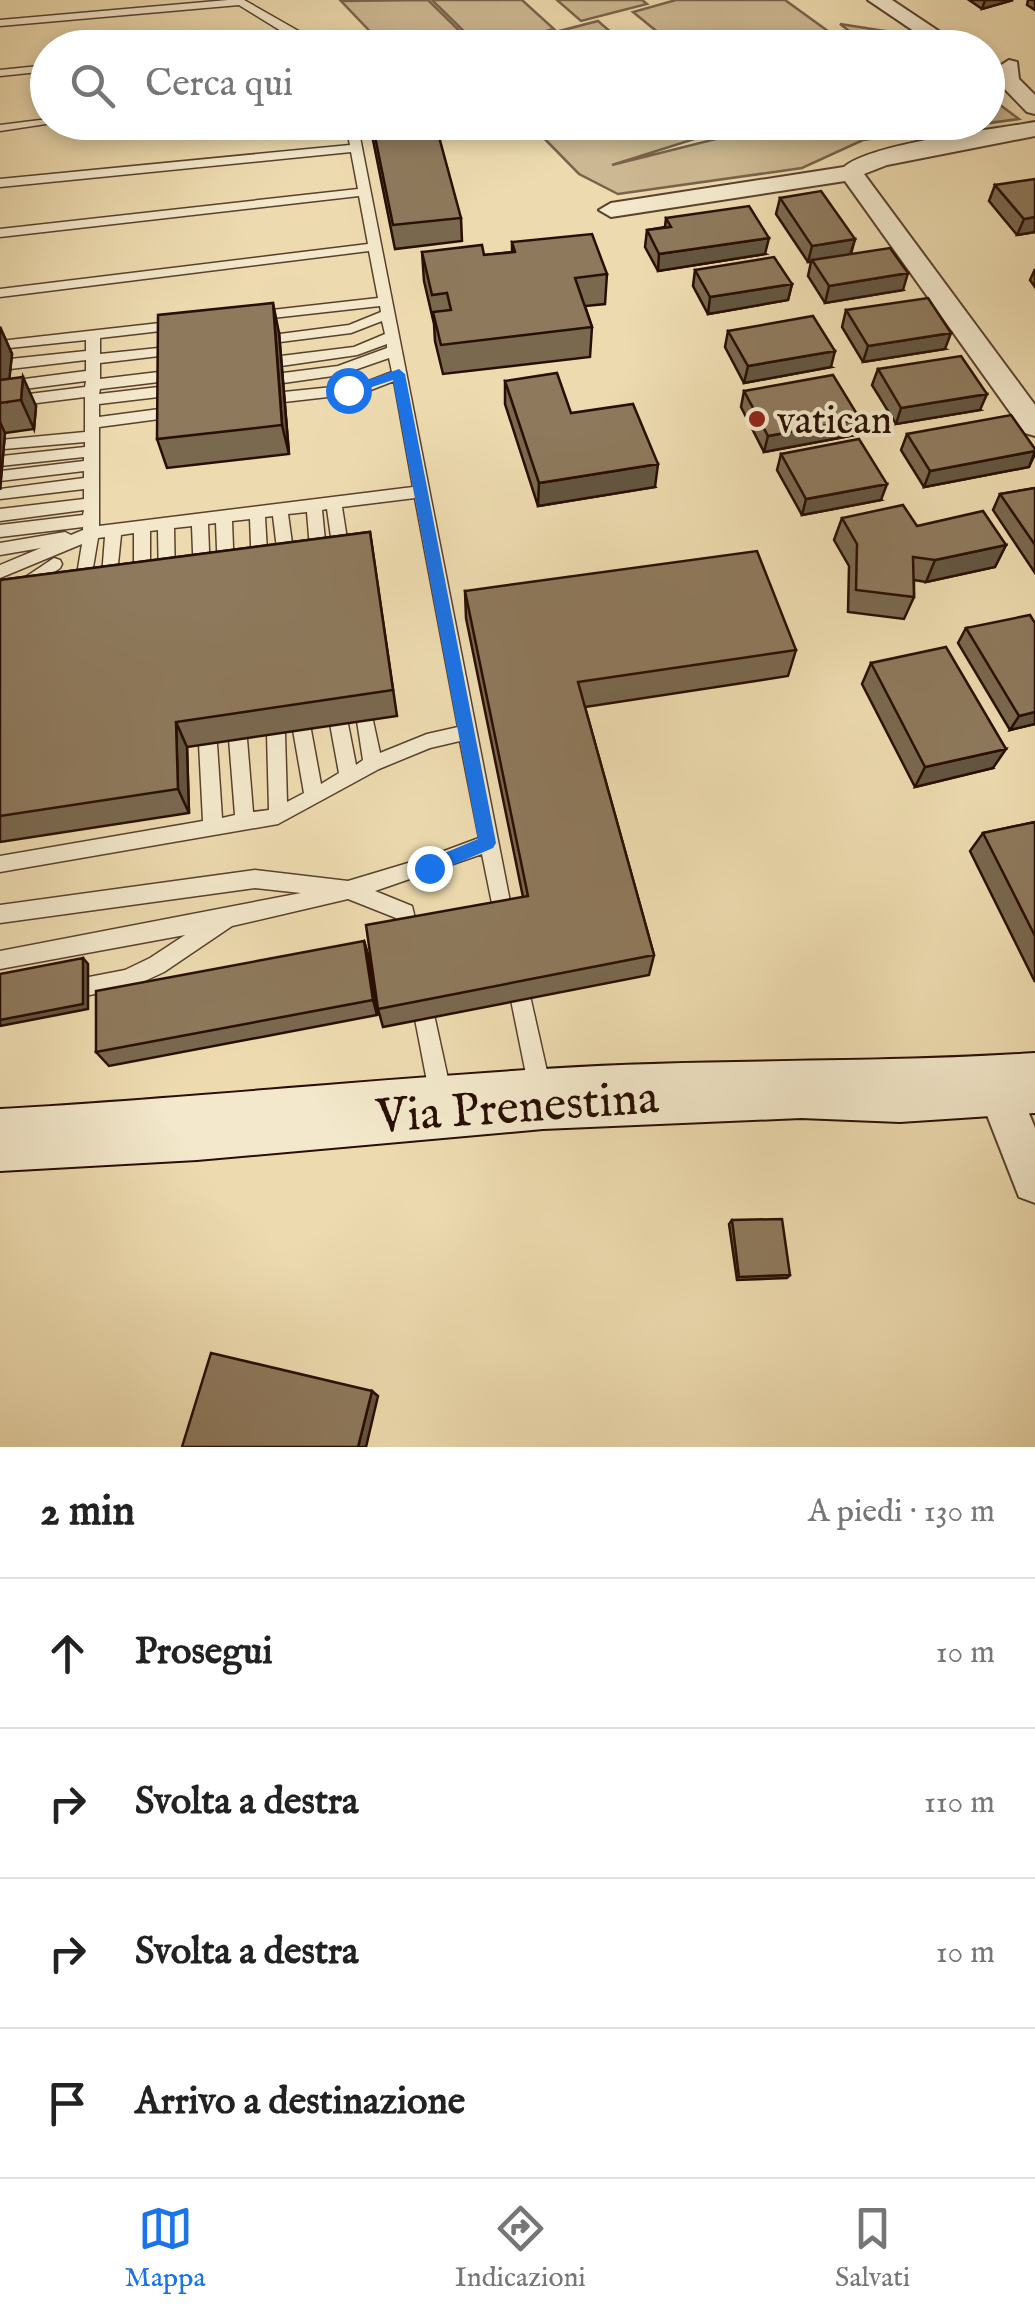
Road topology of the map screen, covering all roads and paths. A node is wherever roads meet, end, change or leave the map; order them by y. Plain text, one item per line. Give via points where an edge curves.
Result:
1 (878, 0) edge
2 (239, 1) edge
3 (0, 24) edge
4 (285, 30) edge
5 (926, 30) edge
6 (1009, 66) edge
7 (30, 70) edge
8 (0, 73) edge
9 (1035, 107) edge
10 (30, 125) edge
11 (0, 128) edge
12 (1035, 129) edge
13 (1005, 135) edge
14 (353, 140) edge
15 (978, 140) edge
16 (355, 148) junction
17 (851, 173) junction
18 (0, 183) edge
19 (364, 192) junction
20 (611, 210) dead end
21 (0, 232) edge
22 (374, 248) junction
23 (0, 293) edge
24 (386, 308) junction
25 (229, 319) edge
26 (190, 324) edge
27 (93, 335) junction
28 (280, 338) edge
29 (393, 343) junction
30 (0, 346) edge
31 (168, 351) edge
32 (281, 361) edge
33 (10, 364) dead end
34 (399, 374) junction
35 (92, 377) junction
36 (283, 378) edge
37 (167, 383) edge
38 (8, 393) edge
39 (284, 397) edge
40 (167, 413) edge
41 (1035, 426) edge
42 (4, 444) dead end
43 (92, 444) junction
44 (2, 469) edge
45 (91, 483) junction
46 (421, 492) junction
47 (0, 494) edge
48 (334, 503) junction
49 (314, 506) junction
50 (280, 510) junction
51 (257, 513) junction
52 (0, 515) edge
53 (224, 517) junction
54 (91, 519) junction
55 (200, 520) junction
56 (166, 524) junction
57 (142, 527) junction
58 (0, 531) edge
59 (113, 531) junction
60 (0, 549) edge
61 (54, 564) junction
62 (342, 564) edge
63 (320, 567) edge
64 (287, 571) edge
65 (0, 572) edge
66 (260, 574) edge
67 (226, 579) edge
68 (203, 582) edge
69 (168, 587) edge
70 (46, 590) edge
71 (142, 590) edge
72 (109, 595) edge
73 (82, 598) edge
74 (16, 607) edge
75 (366, 720) edge
76 (339, 724) edge
77 (302, 730) edge
78 (466, 732) junction
79 (276, 734) edge
80 (238, 740) edge
81 (208, 744) edge
82 (373, 764) junction
83 (348, 777) junction
84 (314, 796) junction
85 (278, 816) junction
86 (245, 822) junction
87 (212, 827) junction
88 (487, 843) junction
89 (0, 864) edge
90 (349, 890) junction
91 (0, 914) edge
92 (234, 914) junction
93 (504, 922) edge
94 (410, 939) edge
95 (0, 960) edge
96 (36, 994) edge
97 (521, 1000) edge
98 (425, 1019) edge
99 (1016, 1085) edge
100 (542, 1099) junction
101 (444, 1110) junction
102 (0, 1140) edge
103 (1035, 1181) edge

1 - 5 street
2 - 3 lane
2 - 4 lane
6 - 9 street via 1008,81
7 - 8 lane
10 - 11 lane
12 - 13 street
14 - 16 lane
15 - 17 street via 885,158
16 - 18 lane
16 - 19 lane
17 - 20 street
17 - 41 street
19 - 21 lane
19 - 22 lane
22 - 23 lane
22 - 24 lane
24 - 25 lane
24 - 28 lane via 351,329
24 - 29 lane
26 - 27 lane
27 - 30 lane
27 - 35 lane
29 - 32 lane
29 - 34 lane
29 - 36 lane via 360,365
31 - 35 lane
33 - 35 lane
34 - 39 lane via 363,388
34 - 46 lane
35 - 37 lane
35 - 38 lane
35 - 43 lane
40 - 43 lane
42 - 43 lane
43 - 44 lane
43 - 45 lane
45 - 47 lane
45 - 54 lane
46 - 48 lane
46 - 78 lane
48 - 49 lane
48 - 62 lane
49 - 50 lane
49 - 63 lane
50 - 51 lane
50 - 64 lane
51 - 53 lane
51 - 66 lane
52 - 54 lane
53 - 55 lane
53 - 67 lane
54 - 58 lane
54 - 59 lane
54 - 60 lane
54 - 61 lane
54 - 65 lane
54 - 73 lane
55 - 56 lane
55 - 68 lane
56 - 57 lane
56 - 69 lane
57 - 59 lane
57 - 71 lane
59 - 72 lane
61 - 70 lane
61 - 74 lane via 22,583
75 - 82 lane
76 - 83 lane
77 - 84 lane
78 - 82 lane via 427,740
78 - 88 lane
79 - 85 lane
80 - 86 lane
81 - 87 lane
82 - 83 lane
83 - 84 lane
84 - 85 lane
85 - 86 lane
86 - 87 lane
87 - 89 lane
88 - 90 lane
88 - 93 lane
90 - 91 lane via 255,879
90 - 92 lane
90 - 94 lane via 405,912
92 - 95 lane
92 - 96 lane via 127,979
97 - 100 lane
98 - 101 lane
99 - 100 street, Via Prenestina
99 - 103 street
100 - 101 street, Via Prenestina
101 - 102 street, Via Prenestina

